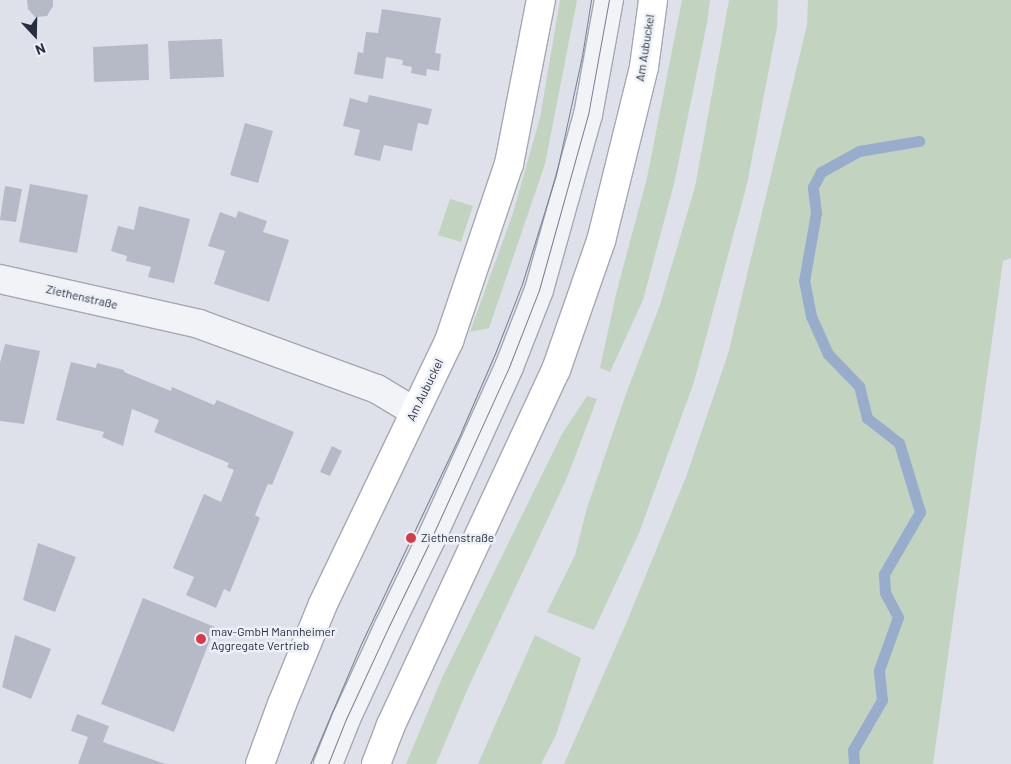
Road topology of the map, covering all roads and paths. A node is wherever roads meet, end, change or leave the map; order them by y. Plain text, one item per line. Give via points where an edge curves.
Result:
1 (541, 0) edge
2 (609, 0) edge
3 (653, 0) edge
4 (0, 279) edge
5 (414, 412) junction
6 (260, 764) edge
7 (328, 764) edge
8 (376, 764) edge

1 - 5 main road, Am Aubuckel via 509,164 449,341
2 - 7 street via 588,115 539,290 509,367 432,539 369,668
3 - 8 main road, Am Aubuckel via 644,67 601,241 556,370 391,725
4 - 5 street, Ziethenstraße via 199,324 377,389
5 - 6 main road, Am Aubuckel via 324,604

